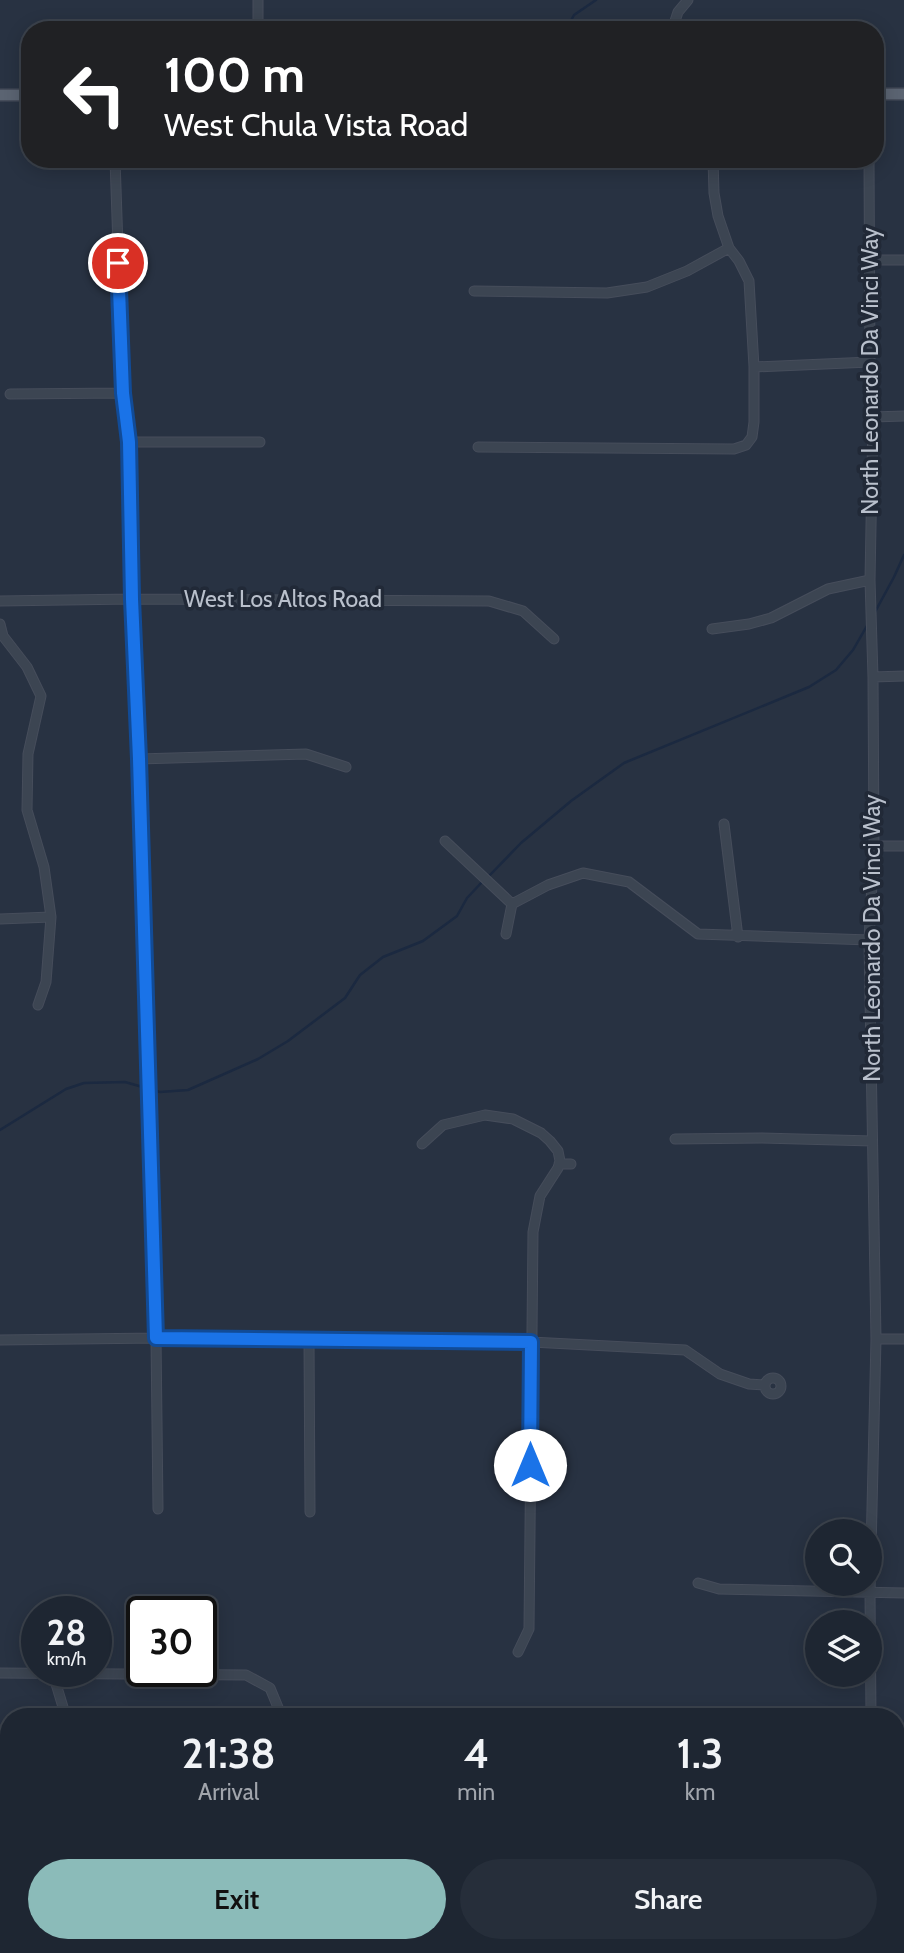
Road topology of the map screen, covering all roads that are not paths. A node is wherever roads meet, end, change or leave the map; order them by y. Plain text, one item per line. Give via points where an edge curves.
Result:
1 (258, 0) edge
2 (688, 0) edge
3 (258, 21) edge
4 (675, 21) edge
5 (884, 94) edge
6 (904, 94) edge
7 (0, 95) edge
8 (21, 95) edge
9 (114, 168) edge
10 (713, 168) edge
11 (869, 168) edge
12 (729, 248) junction
13 (869, 260) junction
14 (904, 260) edge
15 (474, 291) dead end
16 (870, 362) junction
17 (754, 367) junction
18 (123, 393) junction
19 (10, 394) dead end
20 (904, 416) edge
21 (873, 417) junction
22 (129, 442) junction
23 (260, 442) dead end
24 (478, 447) dead end
25 (870, 580) junction
26 (132, 599) junction
27 (0, 601) edge
28 (0, 624) edge
29 (712, 629) dead end
30 (554, 639) dead end
31 (904, 676) edge
32 (873, 677) junction
33 (139, 759) junction
34 (346, 767) dead end
35 (724, 824) dead end
36 (445, 841) dead end
37 (874, 846) junction
38 (904, 846) edge
39 (512, 904) junction
40 (51, 917) junction
41 (0, 919) edge
42 (506, 934) dead end
43 (738, 937) junction
44 (869, 940) junction
45 (38, 1005) dead end
46 (675, 1139) dead end
47 (872, 1141) junction
48 (422, 1144) dead end
49 (559, 1164) junction
50 (571, 1164) dead end
51 (156, 1338) junction
52 (876, 1339) junction
53 (904, 1339) edge
54 (0, 1340) edge
55 (309, 1340) junction
56 (531, 1342) junction
57 (765, 1385) dead end
58 (158, 1509) dead end
59 (310, 1512) dead end
60 (872, 1519) edge
61 (698, 1583) dead end
62 (805, 1591) edge
63 (882, 1592) edge
64 (904, 1593) edge
65 (870, 1596) edge
66 (518, 1652) dead end
67 (0, 1673) edge
68 (21, 1673) edge
69 (112, 1674) edge
70 (57, 1687) edge
71 (63, 1708) edge
72 (278, 1708) edge
73 (871, 1708) edge

1 - 3 street
2 - 4 street
5 - 6 main road
7 - 8 main road
9 - 18 street
10 - 12 street via 718,216
11 - 13 street, North Leonardo Da Vinci Way
12 - 15 street via 647,287 607,293
12 - 17 street via 749,281
13 - 14 street
13 - 16 street, North Leonardo Da Vinci Way
16 - 17 street
16 - 21 street, North Leonardo Da Vinci Way
17 - 24 street via 753,433 748,448
18 - 19 street
18 - 22 street
20 - 21 street
21 - 25 street, North Leonardo Da Vinci Way
22 - 23 street
22 - 26 street
25 - 29 street via 828,589 771,618
25 - 32 street, North Leonardo Da Vinci Way
26 - 27 street, West Los Altos Road
26 - 30 street, West Los Altos Road via 489,601 523,611
26 - 33 street
28 - 40 street via 40,696 29,754 27,810 44,867
31 - 32 street
32 - 37 street, North Leonardo Da Vinci Way
33 - 34 street via 306,754
33 - 51 street
35 - 43 street
36 - 39 street
37 - 38 street
37 - 44 street, North Leonardo Da Vinci Way
39 - 42 street
39 - 43 street via 583,873 629,882 698,934
40 - 41 street
40 - 45 street via 46,982
43 - 44 street
44 - 47 street, North Leonardo Da Vinci Way
46 - 47 street
47 - 52 street, North Leonardo Da Vinci Way
48 - 49 street via 443,1125 485,1115 513,1119 550,1141 558,1151
49 - 50 street
49 - 56 street via 540,1196 533,1231
51 - 54 street
51 - 55 street
51 - 58 street
52 - 53 street
52 - 60 street, North Leonardo Da Vinci Way
55 - 56 street
55 - 59 street
56 - 57 street via 685,1350 720,1374
56 - 66 street via 529,1629
61 - 62 street via 719,1589
63 - 64 street
65 - 73 street, North Leonardo Da Vinci Way
67 - 68 street
69 - 72 street via 246,1675 270,1688
70 - 71 street

